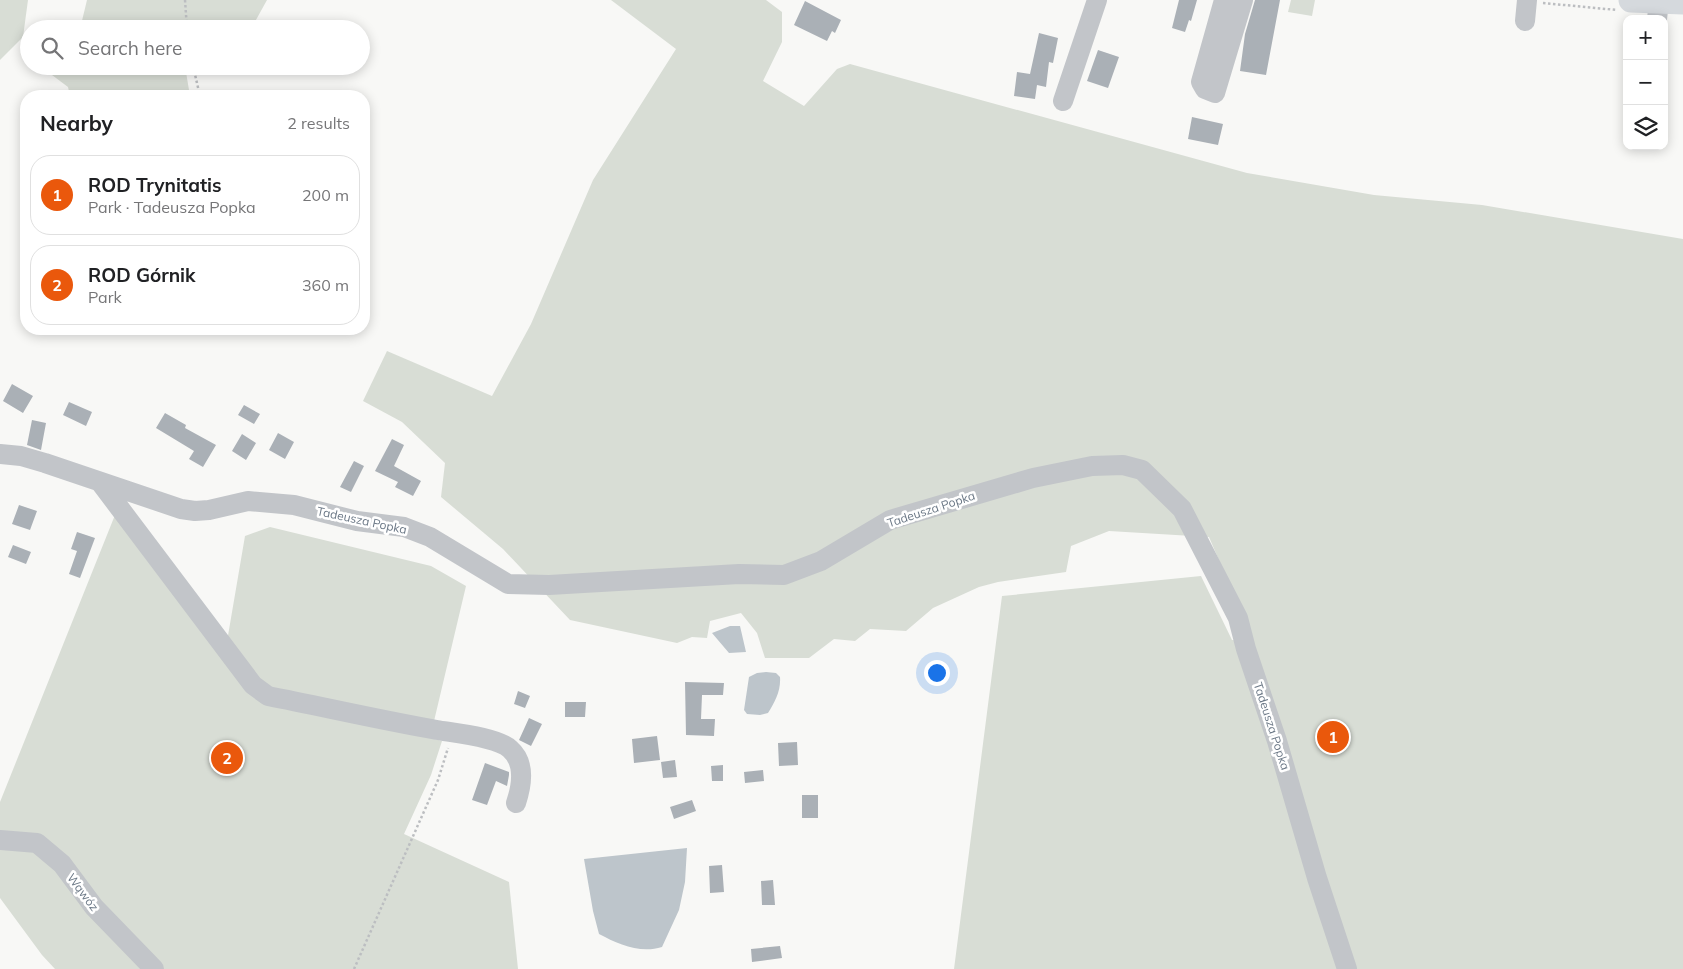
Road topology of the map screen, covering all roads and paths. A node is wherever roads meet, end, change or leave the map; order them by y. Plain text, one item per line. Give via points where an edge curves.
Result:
1 (186, 0) edge
2 (1097, 0) edge
3 (1224, 0) edge
4 (1243, 0) edge
5 (1531, 1) edge
6 (1683, 2) edge
7 (1628, 5) edge
8 (1658, 10) edge
9 (187, 20) edge
10 (1525, 21) dead end
11 (196, 75) edge
12 (199, 90) edge
13 (1063, 101) dead end
14 (0, 454) edge
15 (100, 482) junction
16 (452, 732) junction
17 (516, 803) dead end
18 (0, 840) edge
19 (154, 969) edge
20 (354, 969) edge
21 (1347, 969) edge

1 - 9 path
2 - 13 street
3 - 4 street via 1201,82 1205,89 1215,93
5 - 7 path
5 - 10 street
6 - 8 main road
7 - 8 main road
11 - 12 path
14 - 15 street, Tadeusza Popka via 20,456
15 - 16 street via 254,684 268,696
15 - 21 street, Tadeusza Popka via 180,509 209,510 248,501 294,505 357,521 404,527 430,537 508,584 549,586 739,574 784,575 821,561 890,520 1032,478 1092,466 1123,465 1142,470 1182,509 1238,618
16 - 17 street via 510,748 518,758 522,784
16 - 20 path via 438,780
18 - 19 street, Wąwóz via 37,843 62,864 94,908

